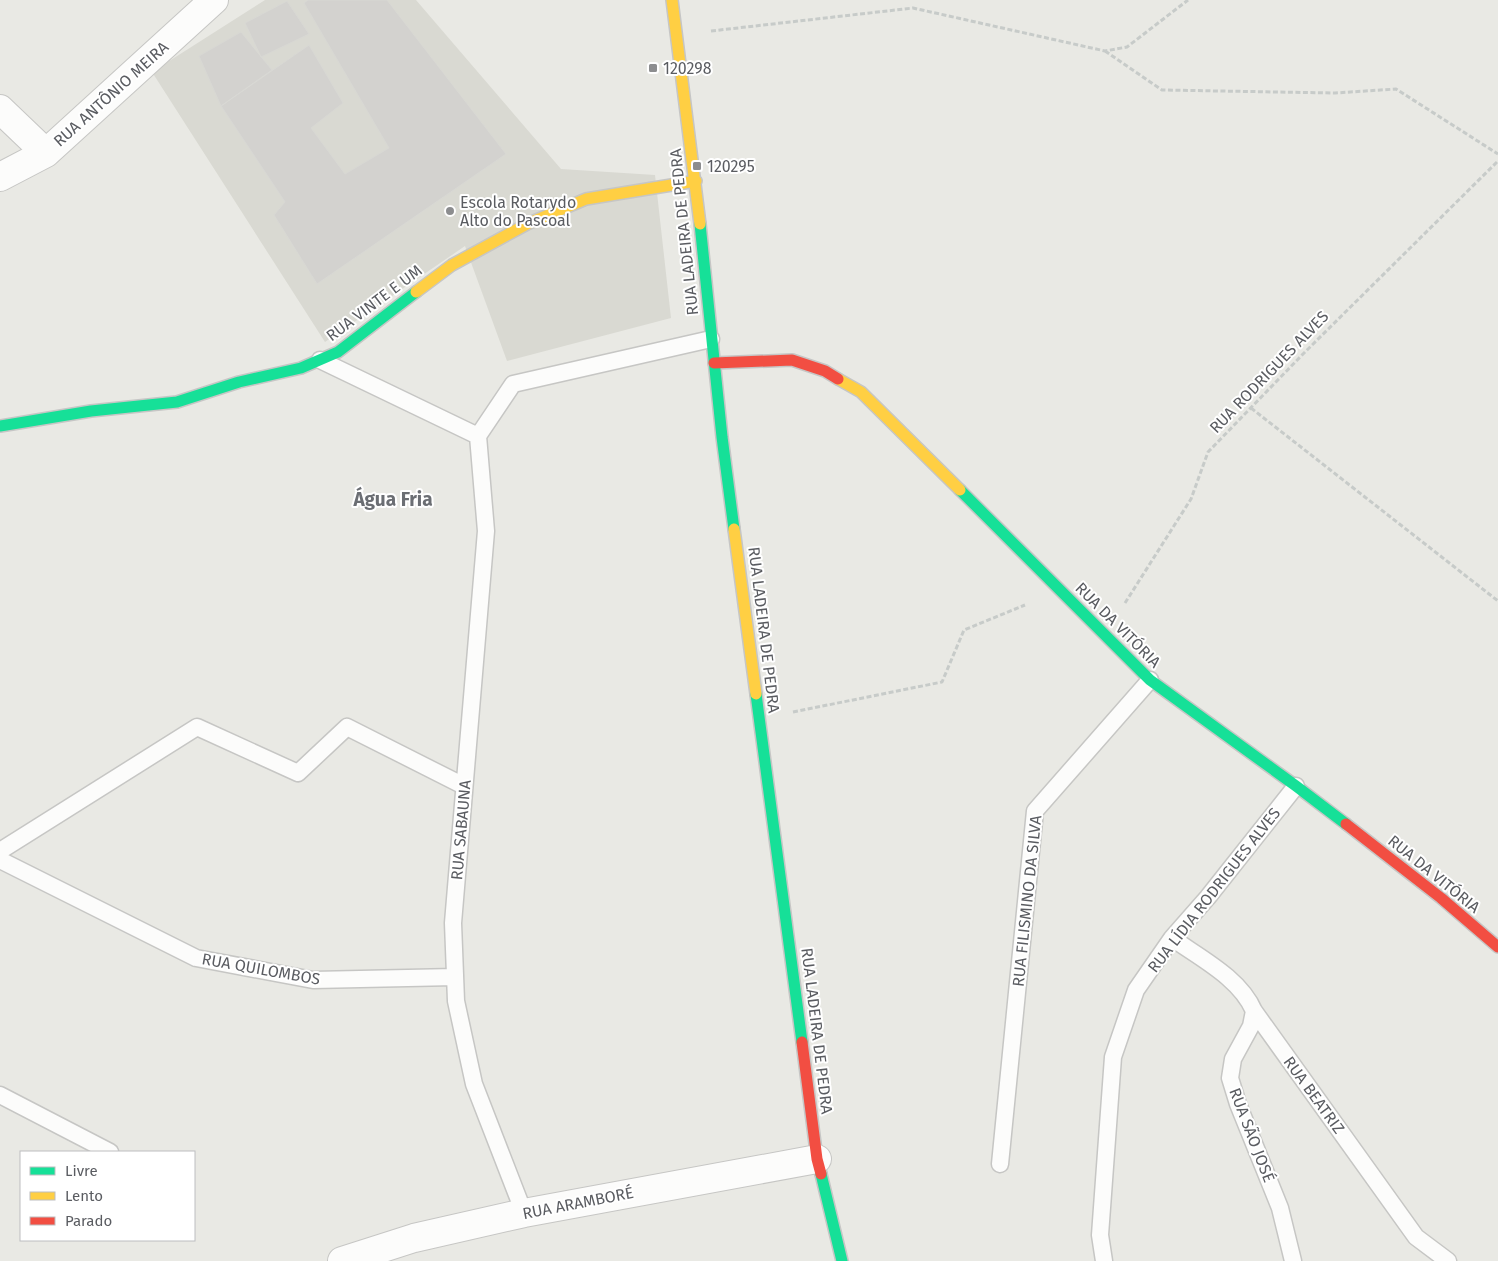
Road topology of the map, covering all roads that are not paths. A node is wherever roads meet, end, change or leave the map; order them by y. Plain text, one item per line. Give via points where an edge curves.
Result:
1 (214, 0) edge
2 (672, 0) edge
3 (0, 108) edge
4 (46, 153) junction
5 (0, 177) edge
6 (696, 181) junction
7 (711, 339) junction
8 (320, 360) junction
9 (714, 363) junction
10 (0, 426) edge
11 (478, 436) junction
12 (1150, 680) junction
13 (464, 786) junction
14 (1296, 786) junction
15 (0, 851) edge
16 (0, 860) edge
17 (1172, 938) junction
18 (1496, 942) edge
19 (455, 976) junction
20 (1254, 1011) junction
21 (0, 1094) edge
22 (108, 1151) edge
23 (817, 1159) junction
24 (1000, 1164) dead end
25 (524, 1213) junction
26 (342, 1261) edge
27 (842, 1261) edge
28 (1104, 1261) edge
29 (1293, 1261) edge
30 (1448, 1261) edge

1 - 4 street, RUA ANTÔNIO MEIRA
2 - 6 street, RUA LADEIRA DE PEDRA
3 - 4 street
4 - 5 street, RUA ANTÔNIO MEIRA
6 - 7 street, RUA LADEIRA DE PEDRA
6 - 8 street, RUA VINTE E UM via 586,199 527,224 452,265 338,352
7 - 9 street, RUA LADEIRA DE PEDRA
7 - 11 lane via 513,384
8 - 10 street, RUA VINTE E UM via 177,402 91,411
8 - 11 lane
9 - 12 street, RUA DA VITÓRIA via 792,360 825,371 861,392
9 - 23 street, RUA LADEIRA DE PEDRA
11 - 13 lane, RUA SABAUNA via 486,531
12 - 14 street, RUA DA VITÓRIA
12 - 24 lane, RUA FILISMINO DA SILVA via 1035,811
13 - 15 lane via 347,727 298,774 197,727
13 - 19 lane, RUA SABAUNA via 453,923
14 - 17 lane, RUA LÍDIA RODRIGUES ALVES
14 - 18 street, RUA DA VITÓRIA
16 - 19 lane, RUA QUILOMBOS via 196,958 313,980
17 - 20 lane, RUA BEATRIZ via 1234,982 1249,999
17 - 28 lane, RUA LÍDIA RODRIGUES ALVES via 1136,990 1113,1056 1100,1235
19 - 25 lane, RUA SABAUNA via 456,1001 474,1084
20 - 29 lane, RUA SÃO JOSÉ via 1233,1059 1230,1078 1280,1208
20 - 30 lane, RUA BEATRIZ via 1416,1237
21 - 22 lane
23 - 25 street, RUA ARAMBORÉ
23 - 27 street, RUA LADEIRA DE PEDRA
25 - 26 street, RUA ARAMBORÉ via 414,1238

